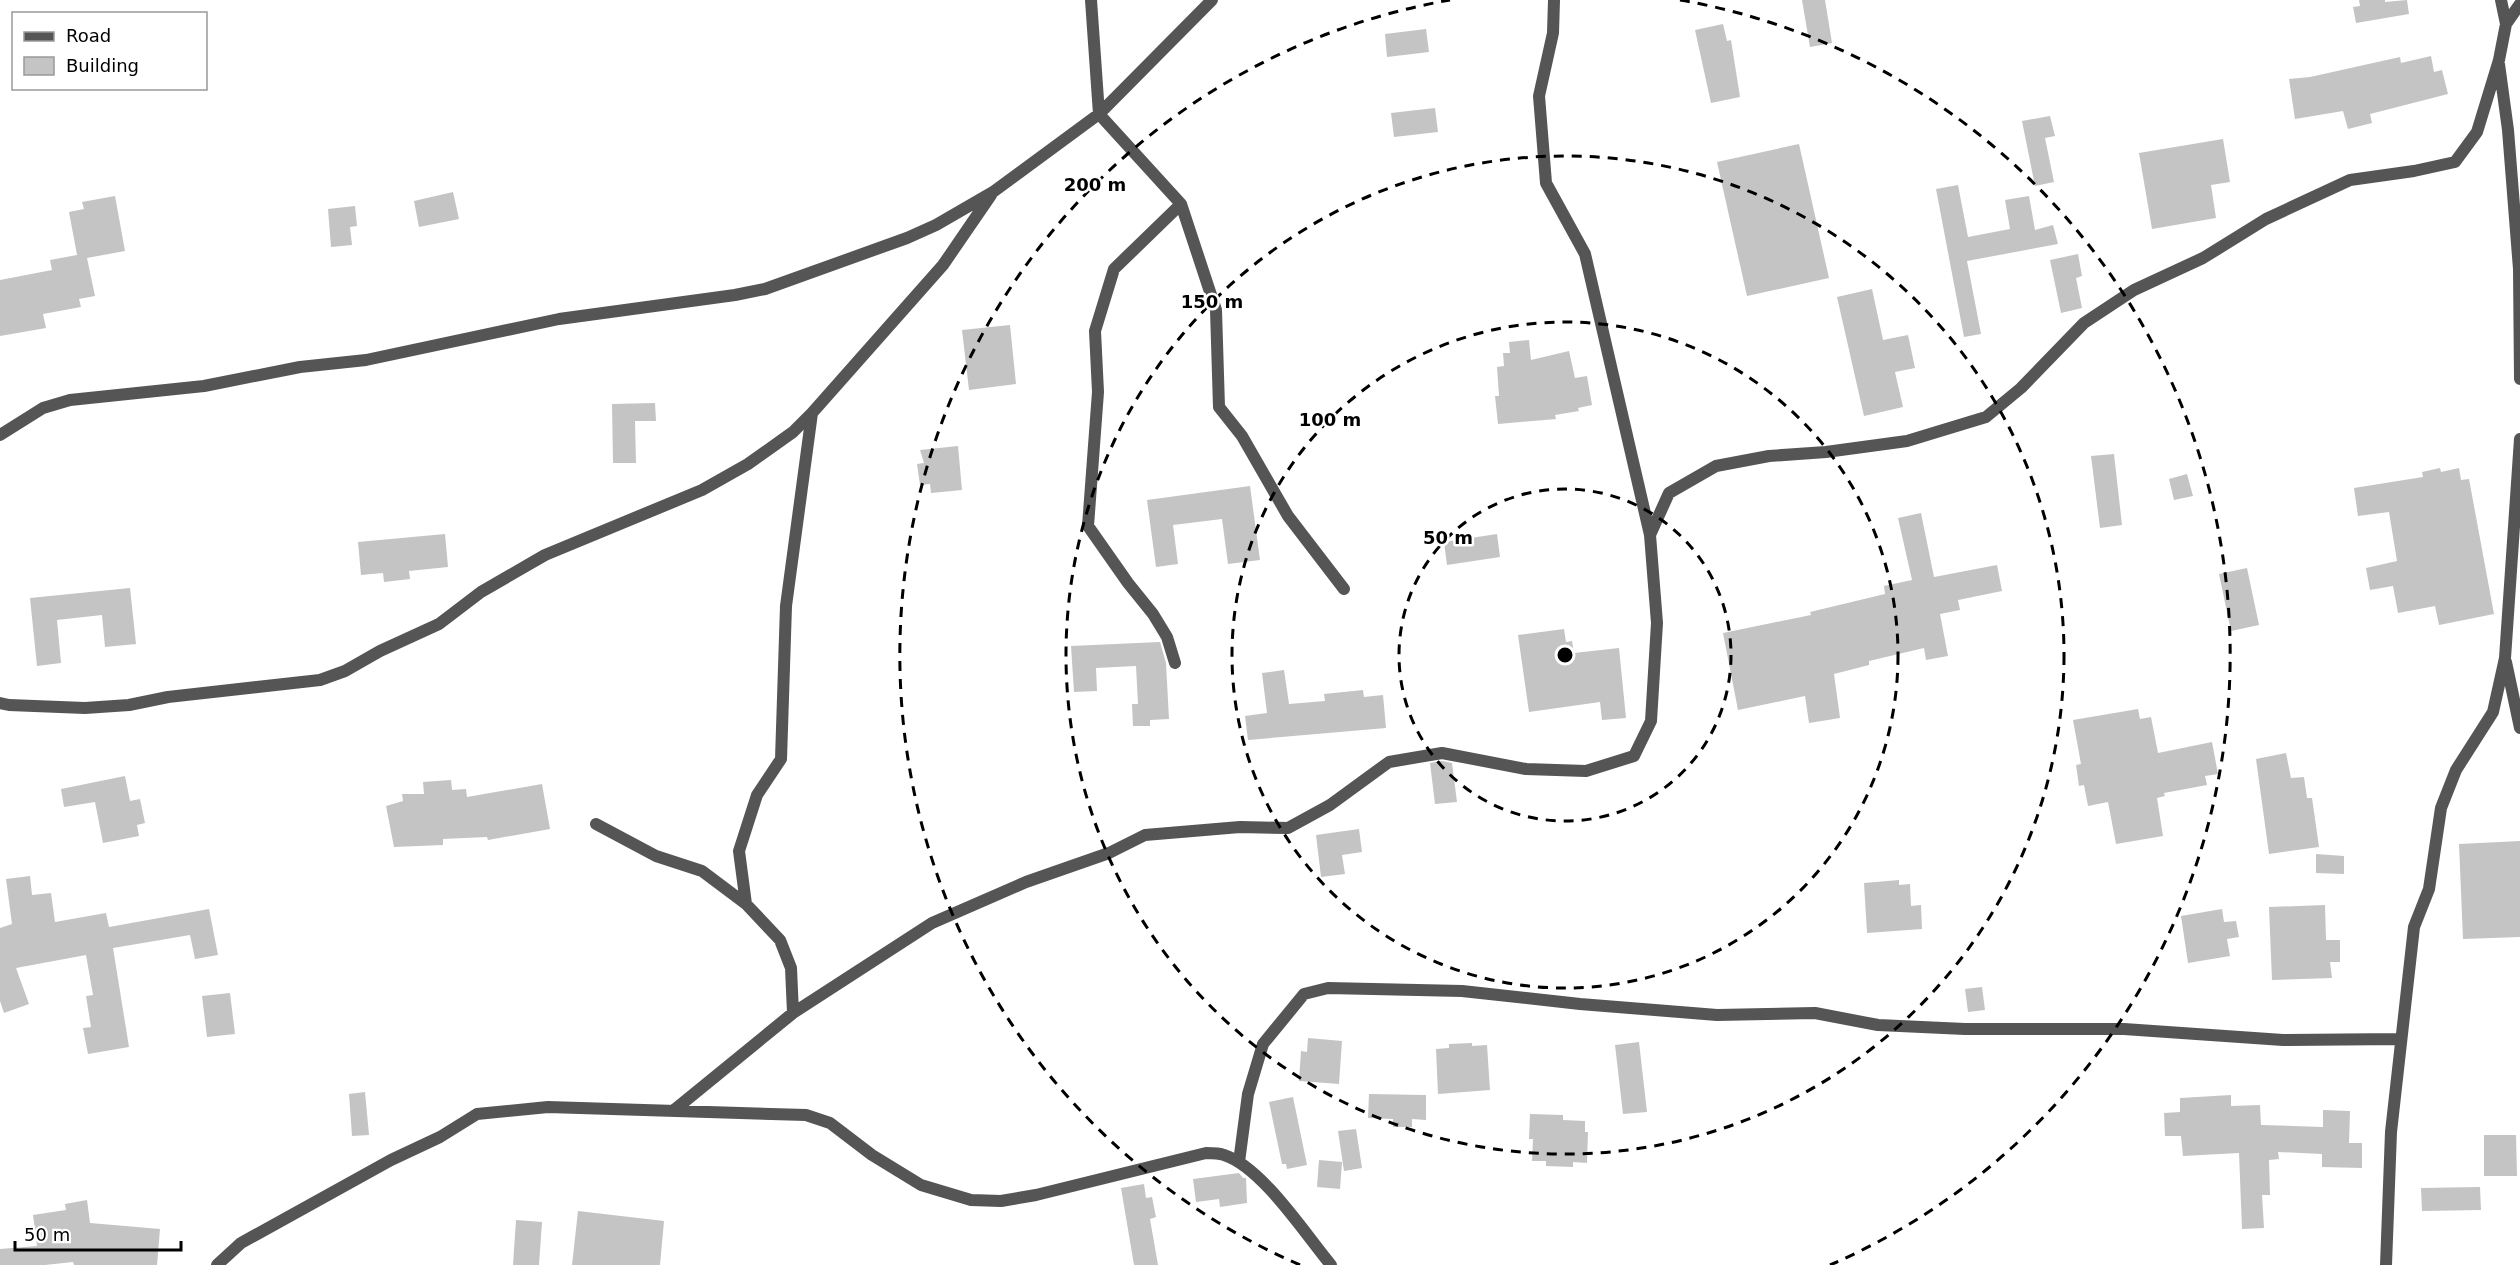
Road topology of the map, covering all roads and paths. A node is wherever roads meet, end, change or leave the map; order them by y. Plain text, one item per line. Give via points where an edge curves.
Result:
1 (1091, 0) edge
2 (1212, 0) edge
3 (1554, 0) edge
4 (2501, 0) edge
5 (2520, 4) edge
6 (2506, 24) junction
7 (2499, 60) junction
8 (1099, 114) junction
9 (993, 192) junction
10 (1181, 204) junction
11 (2520, 379) edge
12 (812, 413) junction
13 (0, 435) edge
14 (2520, 439) edge
15 (1650, 535) junction
16 (1344, 589) dead end
17 (2505, 658) junction
18 (1175, 663) dead end
19 (0, 703) edge
20 (2520, 728) edge
21 (596, 824) dead end
22 (746, 904) junction
23 (794, 1013) junction
24 (2401, 1039) junction
25 (673, 1111) junction
26 (1239, 1162) junction
27 (217, 1265) edge
28 (1331, 1265) edge
29 (2386, 1265) edge

1 - 8 street
2 - 8 street
3 - 15 street via 1553,33 1539,96 1546,183 1585,254
4 - 6 street
5 - 6 street
6 - 7 street
7 - 11 street via 2519,269
7 - 15 street via 2477,132 2455,162 2350,180 2265,219 2204,258 2134,290 2084,323 2021,388 1986,417 1907,441 1769,456 1716,466 1669,494
8 - 9 street
8 - 10 street
9 - 12 street via 943,265
9 - 13 street via 907,238 765,289 559,319 366,360 300,367 204,386 70,400 43,408
10 - 16 street via 1216,310 1220,407 1242,436 1288,516
10 - 18 street via 1114,270 1095,331 1098,392 1088,526 1153,614 1167,637
12 - 19 street via 794,432 702,490 545,555 481,592 439,624 320,680 129,705 85,708
12 - 22 street via 786,606 781,759 757,795 739,851
14 - 17 street
15 - 23 street via 1657,623 1651,721 1635,756 1586,771 1526,769 1442,753 1389,762 1330,806 1288,828 1240,827 1145,835 932,923
17 - 20 street
17 - 24 street via 2493,712 2456,770 2441,808 2429,889 2414,927
21 - 22 street via 656,856 702,871
22 - 23 street via 780,940 791,968
23 - 25 street
24 - 26 street via 2283,1040 2124,1029 1878,1025 1815,1013 1717,1015 1462,991 1328,988 1304,994 1263,1044 1248,1094
24 - 29 street via 2391,1132
25 - 26 street via 806,1115 830,1123 921,1185 971,1200 1001,1201 1036,1195 1206,1153 1224,1154
25 - 27 street via 548,1107 477,1114 241,1243
26 - 28 street via 1263,1181

